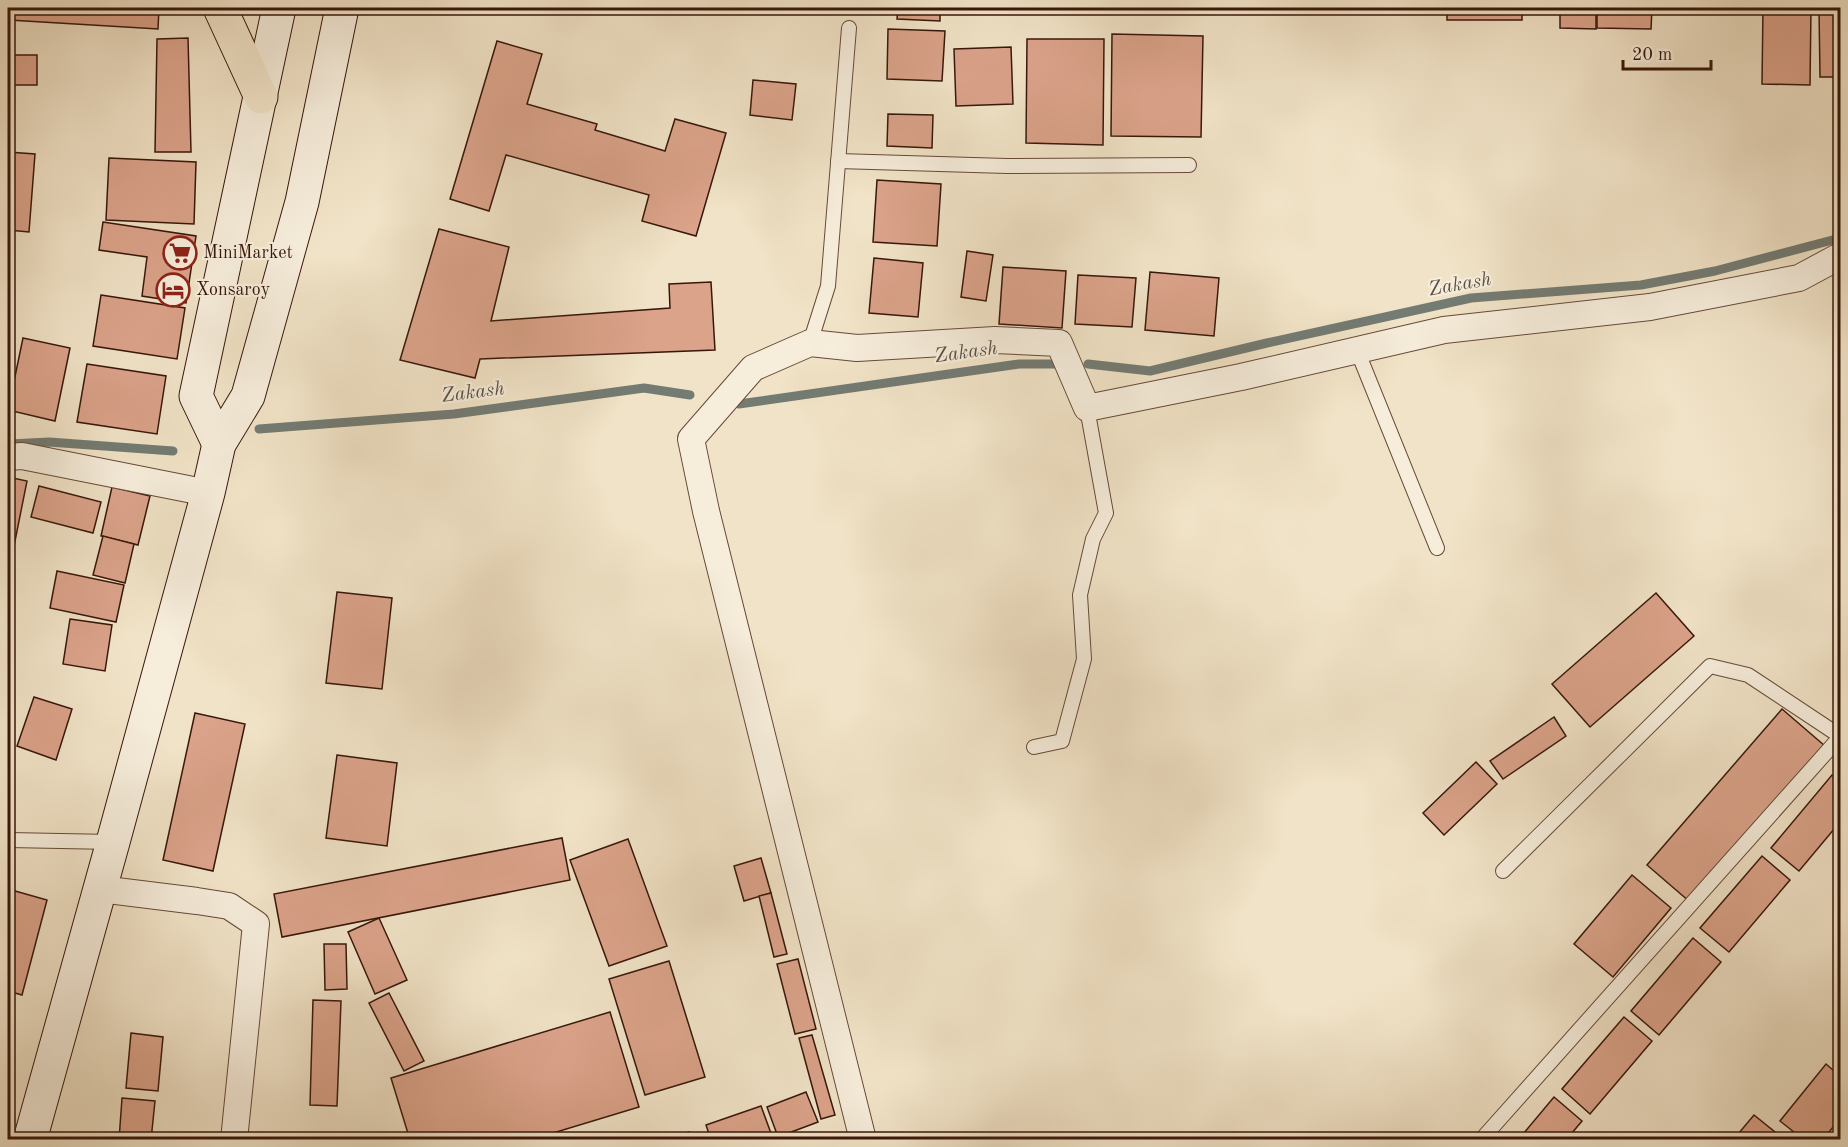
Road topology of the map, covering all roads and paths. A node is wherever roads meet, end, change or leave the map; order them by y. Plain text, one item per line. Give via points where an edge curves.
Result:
1 (220, 8) edge
2 (279, 8) edge
3 (342, 8) edge
4 (849, 28) dead end
5 (261, 97) junction
6 (838, 162) junction
7 (1189, 165) dead end
8 (1840, 256) edge
9 (810, 343) junction
10 (1357, 350) junction
11 (1087, 408) junction
12 (219, 444) junction
13 (8, 457) edge
14 (208, 493) junction
15 (1437, 548) dead end
16 (1840, 737) edge
17 (1034, 747) dead end
18 (8, 840) edge
19 (113, 842) junction
20 (1503, 871) dead end
21 (100, 889) junction
22 (30, 1140) edge
23 (234, 1140) edge
24 (862, 1140) edge
25 (1481, 1140) edge

1 - 5 highway
2 - 5 main road
3 - 12 main road via 302,202 248,396
4 - 6 lane
5 - 12 main road via 196,396
6 - 7 lane
6 - 9 lane via 828,286
8 - 10 street via 1799,278 1650,307 1444,330
9 - 11 street via 857,348 994,340 1059,343
9 - 24 street via 753,368 691,439
10 - 11 street
10 - 15 lane
11 - 17 lane via 1106,513 1093,539 1080,595 1084,658 1062,741
12 - 14 main road
13 - 14 street via 22,456
14 - 19 main road
16 - 20 lane via 1748,675 1710,666
16 - 25 lane
18 - 19 lane
19 - 21 main road
21 - 22 main road
21 - 23 street via 229,906 256,924

